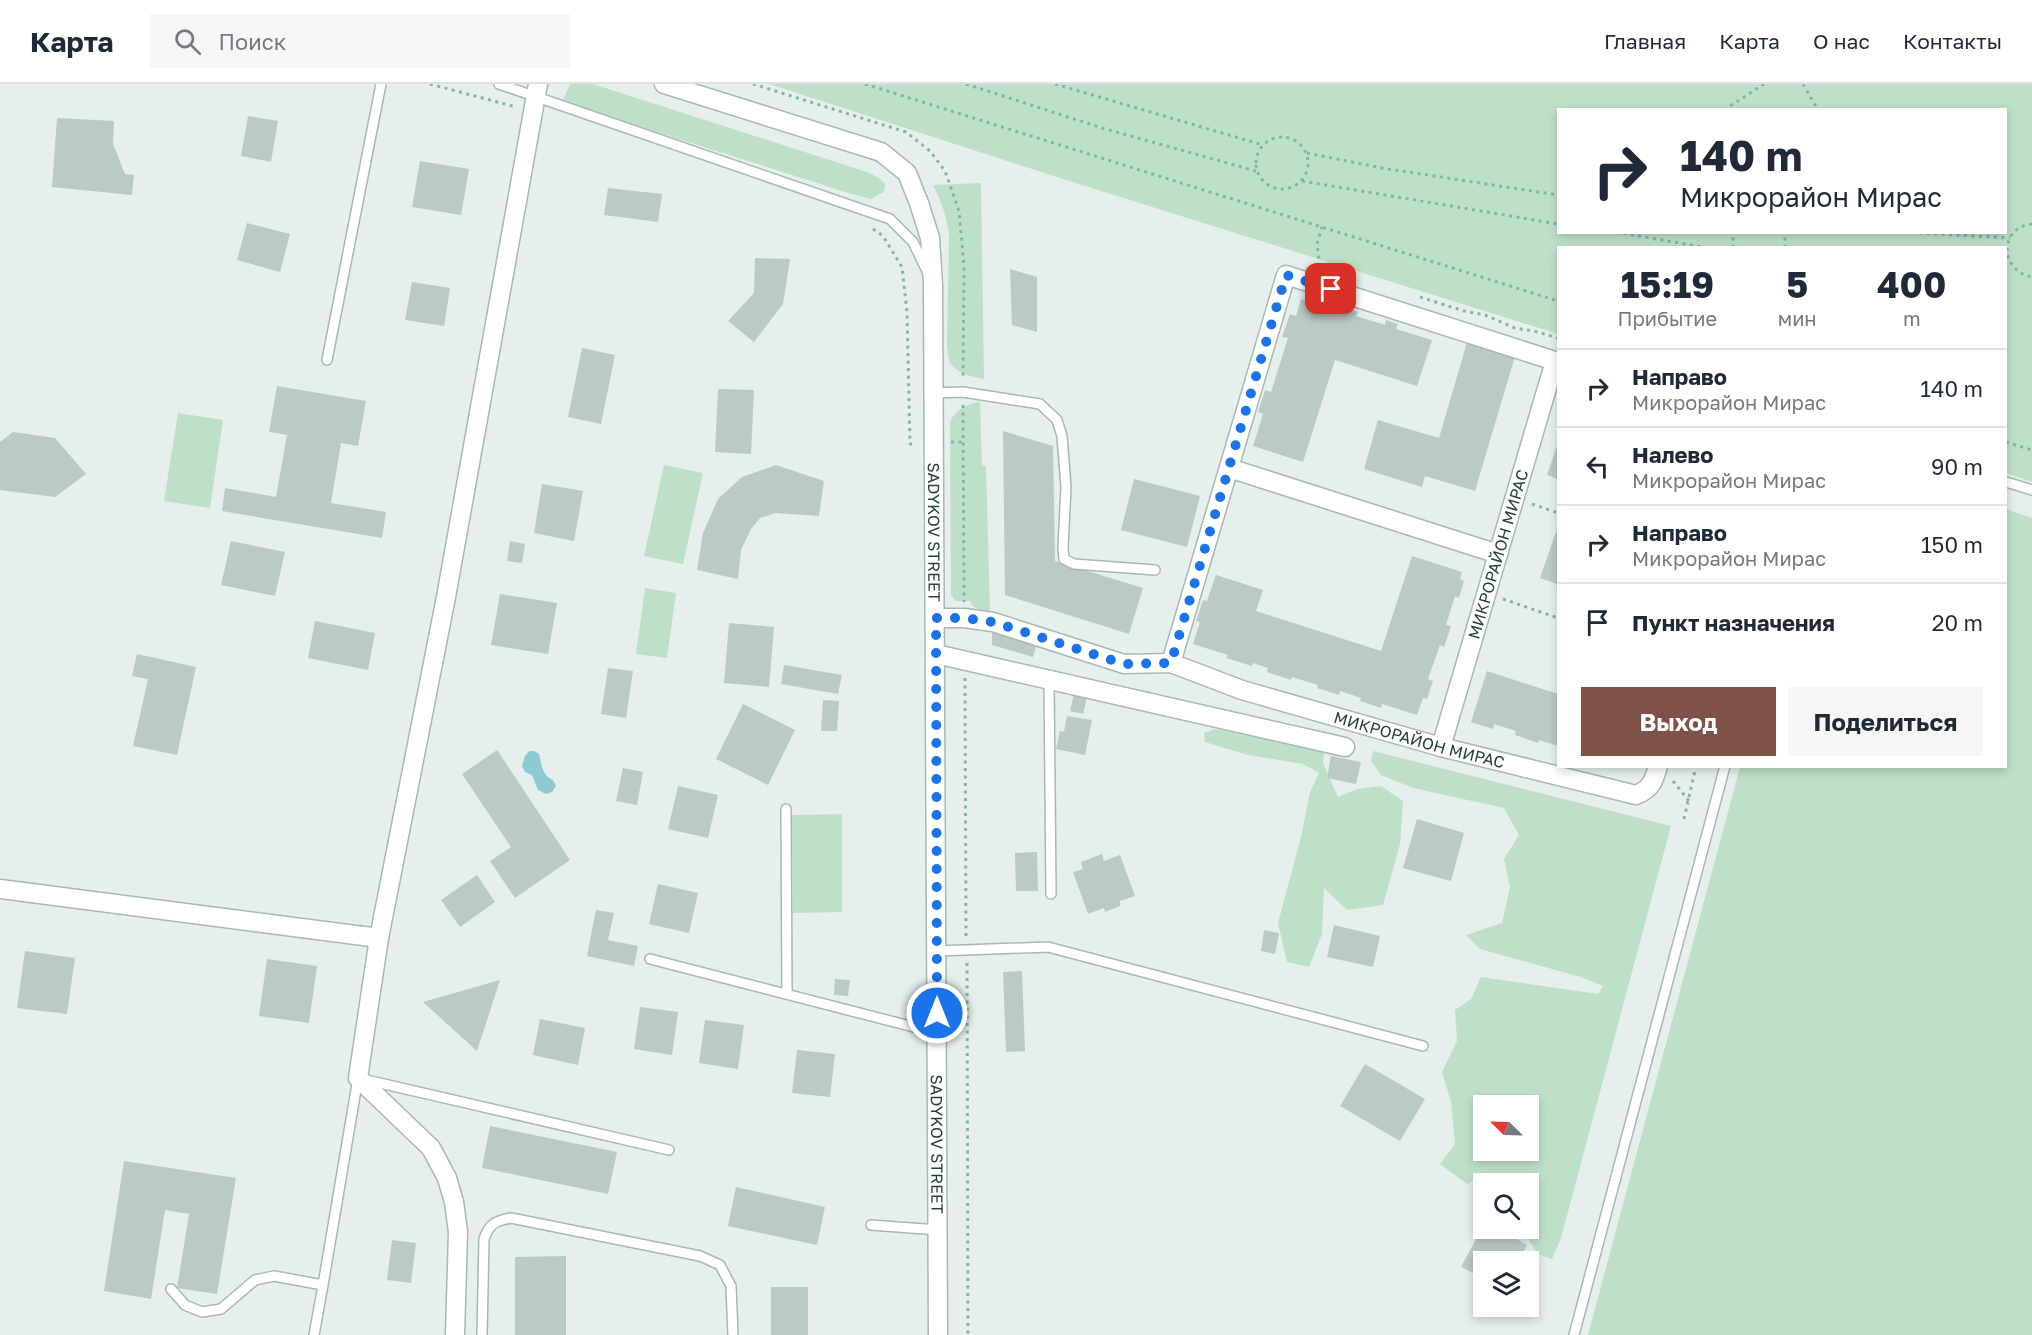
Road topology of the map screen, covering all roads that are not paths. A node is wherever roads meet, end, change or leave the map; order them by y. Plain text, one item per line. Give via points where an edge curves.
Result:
1 (381, 84) edge
2 (499, 84) edge
3 (664, 84) edge
4 (536, 98) edge
5 (933, 284) junction
6 (327, 360) dead end
7 (1557, 362) edge
8 (934, 393) junction
9 (1229, 468) junction
10 (2007, 482) edge
11 (2032, 490) edge
12 (1498, 554) junction
13 (1155, 570) dead end
14 (936, 618) junction
15 (936, 654) junction
16 (1171, 663) junction
17 (1049, 679) junction
18 (1345, 747) dead end
19 (1441, 747) junction
20 (1724, 768) edge
21 (1664, 772) edge
22 (786, 809) dead end
23 (0, 889) edge
24 (1051, 894) dead end
25 (379, 938) junction
26 (937, 951) junction
27 (650, 959) dead end
28 (787, 994) junction
29 (937, 1033) junction
30 (1423, 1046) dead end
31 (358, 1078) junction
32 (669, 1150) dead end
33 (871, 1225) dead end
34 (938, 1230) junction
35 (323, 1285) junction
36 (171, 1289) dead end
37 (314, 1335) edge
38 (455, 1335) edge
39 (482, 1335) edge
40 (733, 1335) edge
41 (938, 1335) edge
42 (1574, 1335) edge

1 - 6 lane
2 - 4 lane
3 - 5 street, SADYKOV STREET via 881,152 907,173 915,193 930,238
4 - 5 lane via 890,219 913,242
4 - 25 street via 446,597
5 - 8 street, SADYKOV STREET
7 - 9 street via 1286,275
7 - 12 street, МИКРОРАЙОН МИРАС
8 - 13 lane via 963,392 1040,404 1057,420 1062,436 1066,487 1064,559 1074,564
8 - 14 street, SADYKOV STREET
9 - 12 street, МИКРОРАЙОН МИРАС
9 - 16 street
10 - 11 lane
12 - 19 street, МИКРОРАЙОН МИРАС
14 - 15 street, SADYKOV STREET
14 - 16 street, МИКРОРАЙОН МИРАС via 993,622 1124,664
15 - 17 street
15 - 26 street, SADYKOV STREET
16 - 19 street, МИКРОРАЙОН МИРАС via 1242,690
17 - 18 street
17 - 24 lane
19 - 21 street, МИКРОРАЙОН МИРАС via 1636,795 1647,790 1655,777
20 - 42 lane
22 - 28 lane
23 - 25 street
25 - 31 street
26 - 29 street, SADYKOV STREET
26 - 30 lane via 1048,948
27 - 28 lane
28 - 29 lane
29 - 34 street, SADYKOV STREET
31 - 32 lane
31 - 35 lane
31 - 38 street via 431,1148 447,1178 458,1232
33 - 34 lane
34 - 41 street, SADYKOV STREET
35 - 36 lane via 274,1276 255,1280 221,1309 202,1311 185,1305
35 - 37 lane
39 - 40 lane via 484,1239 488,1228 511,1218 700,1256 720,1265 730,1286

